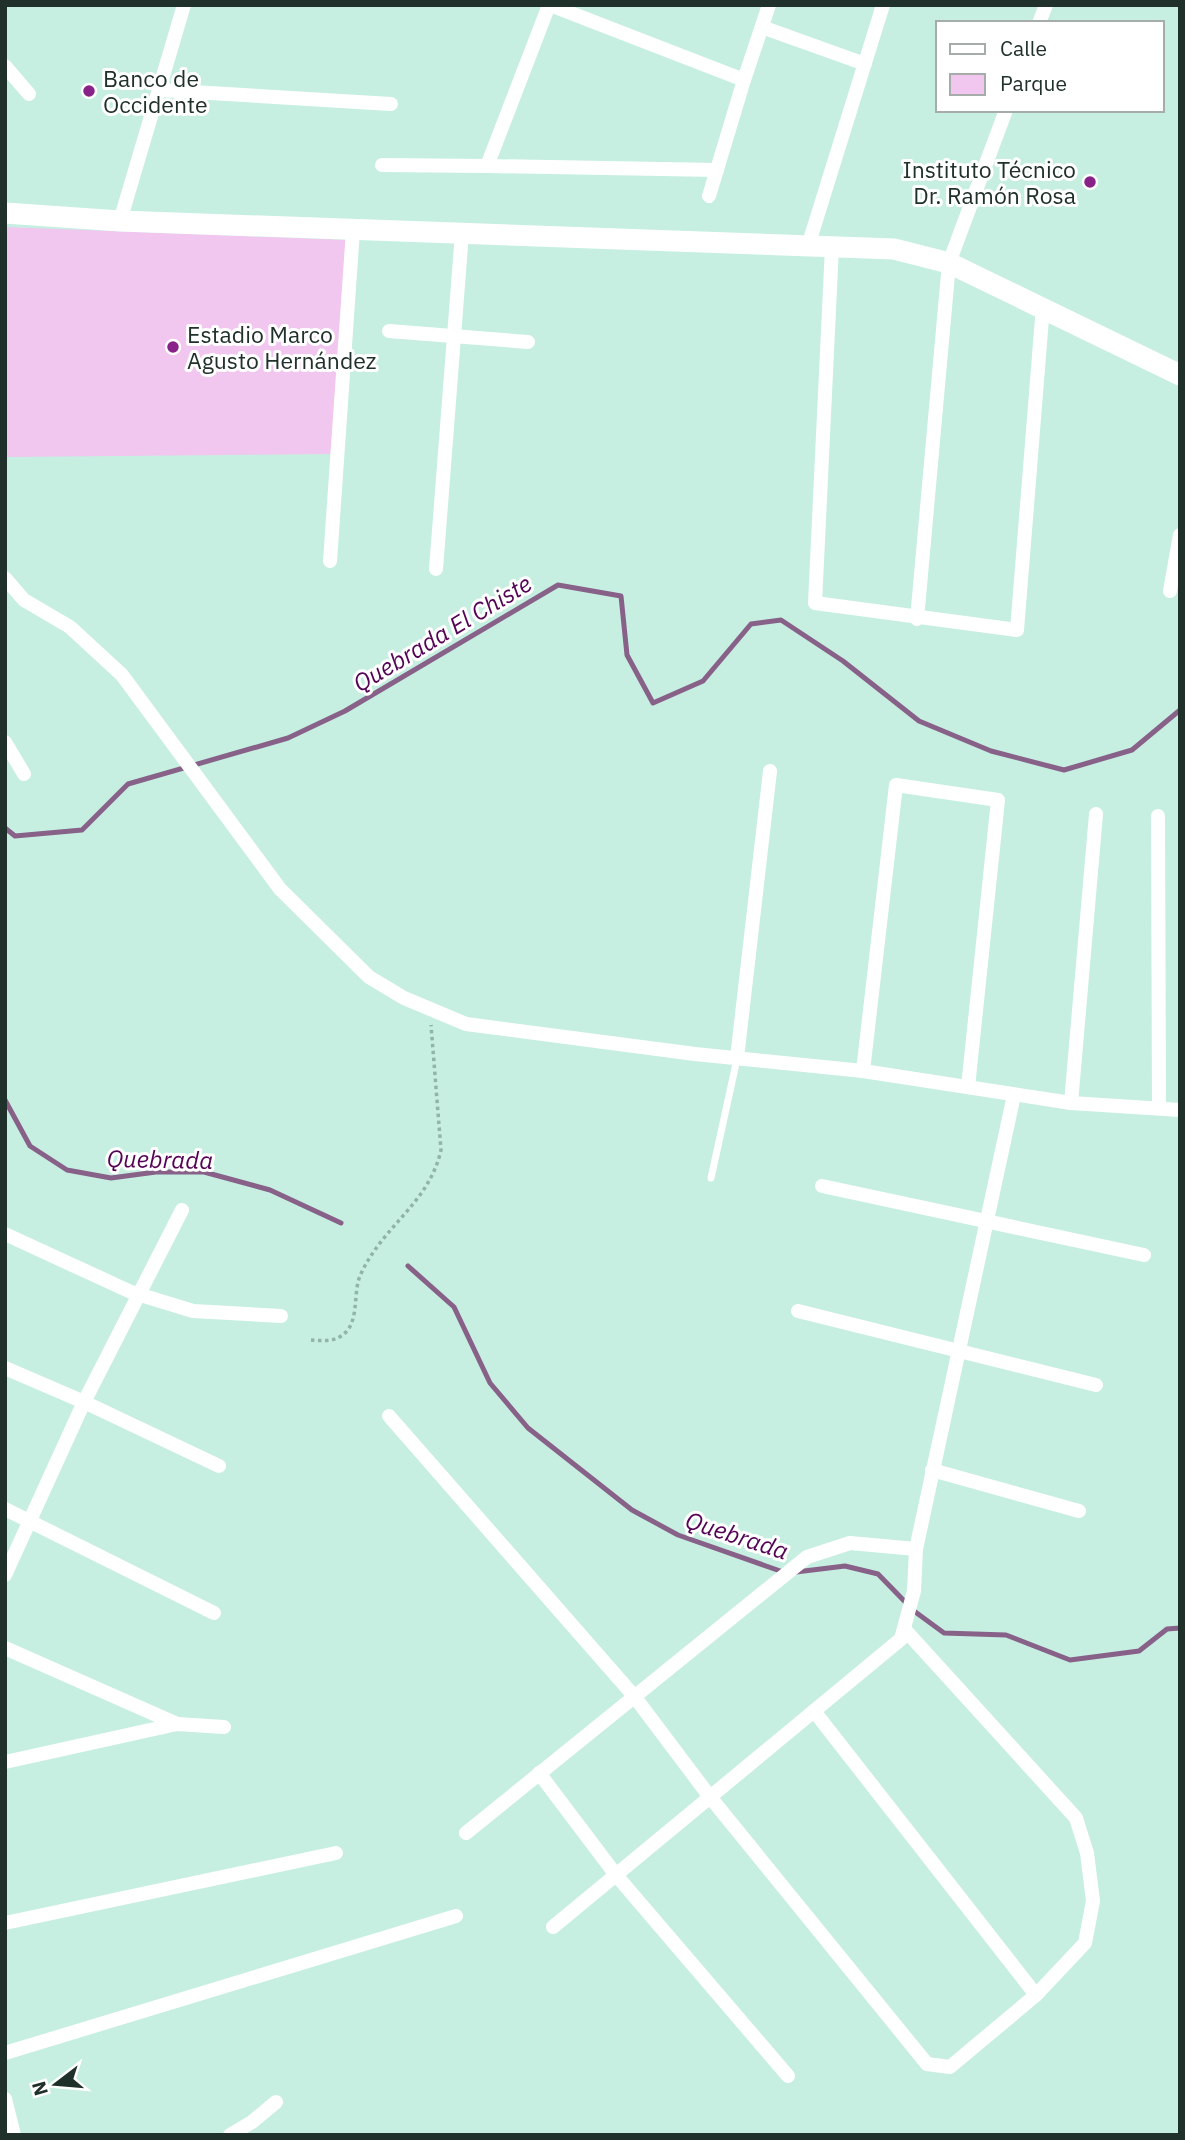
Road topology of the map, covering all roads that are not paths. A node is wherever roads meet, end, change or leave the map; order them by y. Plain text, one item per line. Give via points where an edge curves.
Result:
1 (184, 5) edge
2 (549, 5) edge
3 (769, 5) edge
4 (883, 5) edge
5 (762, 27) junction
6 (865, 64) junction
7 (5, 66) edge
8 (744, 80) junction
9 (160, 90) junction
10 (29, 94) dead end
11 (391, 104) dead end
12 (1005, 112) edge
13 (382, 165) dead end
14 (487, 166) junction
15 (717, 170) junction
16 (709, 196) dead end
17 (5, 214) edge
18 (120, 221) junction
19 (353, 230) junction
20 (462, 233) junction
21 (808, 246) junction
22 (832, 247) junction
23 (949, 263) junction
24 (1043, 306) junction
25 (389, 331) dead end
26 (456, 336) junction
27 (528, 342) dead end
28 (1180, 375) edge
29 (1180, 535) edge
30 (330, 561) dead end
31 (436, 569) dead end
32 (5, 578) edge
33 (1170, 591) dead end
34 (917, 619) junction
35 (5, 742) edge
36 (770, 771) dead end
37 (24, 774) dead end
38 (1096, 814) dead end
39 (1158, 817) dead end
40 (737, 1058) junction
41 (863, 1071) junction
42 (968, 1087) junction
43 (1014, 1095) junction
44 (1071, 1102) junction
45 (1159, 1108) junction
46 (1180, 1110) edge
47 (711, 1178) dead end
48 (822, 1186) dead end
49 (182, 1210) dead end
50 (987, 1222) junction
51 (5, 1234) edge
52 (1144, 1255) dead end
53 (139, 1295) junction
54 (798, 1311) dead end
55 (281, 1316) dead end
56 (959, 1351) junction
57 (5, 1368) edge
58 (1096, 1385) dead end
59 (85, 1402) junction
60 (389, 1416) dead end
61 (219, 1466) dead end
62 (932, 1470) junction
63 (5, 1509) edge
64 (1079, 1511) dead end
65 (31, 1520) junction
66 (916, 1549) junction
67 (5, 1575) edge
68 (214, 1613) dead end
69 (906, 1631) junction
70 (5, 1648) edge
71 (634, 1696) junction
72 (814, 1711) junction
73 (177, 1724) junction
74 (224, 1727) dead end
75 (5, 1762) edge
76 (539, 1773) junction
77 (710, 1797) junction
78 (466, 1833) dead end
79 (336, 1853) dead end
80 (616, 1875) junction
81 (456, 1916) dead end
82 (5, 1923) edge
83 (553, 1927) dead end
84 (1036, 1995) junction
85 (5, 2053) edge
86 (788, 2076) dead end
87 (5, 2099) edge
88 (276, 2102) dead end
89 (14, 2135) edge
90 (230, 2135) edge

1 - 9 street
2 - 8 street
2 - 14 street
3 - 5 street
4 - 6 street
5 - 6 street
5 - 8 street
6 - 21 street
7 - 10 street
8 - 15 street
9 - 11 street
9 - 18 street
12 - 23 street
13 - 14 street
14 - 15 street
15 - 16 street
17 - 18 street
18 - 19 street
19 - 20 street
19 - 30 street
20 - 21 street
20 - 26 street
21 - 22 street
22 - 23 street via 894,249
22 - 34 street via 816,603
23 - 24 street
23 - 34 street
24 - 28 street
24 - 34 street via 1017,630
25 - 26 street
26 - 27 street
26 - 31 street
29 - 33 street
32 - 40 street via 24,600 70,627 122,675 280,889 369,977 404,998 466,1024
35 - 37 street
36 - 40 street
38 - 44 street
39 - 45 street
40 - 41 street
40 - 47 lane
41 - 42 street
41 - 42 street via 896,785 998,800
42 - 43 street
43 - 44 street
43 - 50 street
44 - 45 street
45 - 46 street
48 - 50 street
49 - 53 street
50 - 52 street
50 - 56 street
51 - 53 street
53 - 55 street via 193,1311
53 - 59 street
54 - 56 street
56 - 58 street
56 - 62 street
57 - 59 street
59 - 61 street
59 - 65 street
60 - 71 street
62 - 64 street
62 - 66 street
63 - 65 street
65 - 67 street
65 - 68 street
66 - 69 street
66 - 71 street via 850,1543 807,1557
69 - 72 street
69 - 84 street via 1076,1818 1087,1853 1093,1901 1085,1943
70 - 73 street
71 - 76 street
71 - 77 street
72 - 77 street
72 - 84 street
73 - 74 street
73 - 75 street
76 - 78 street
76 - 80 street
77 - 80 street
77 - 84 street via 927,2064 950,2067
79 - 82 street
80 - 83 street
80 - 86 street
81 - 85 street
87 - 89 street
88 - 90 street

